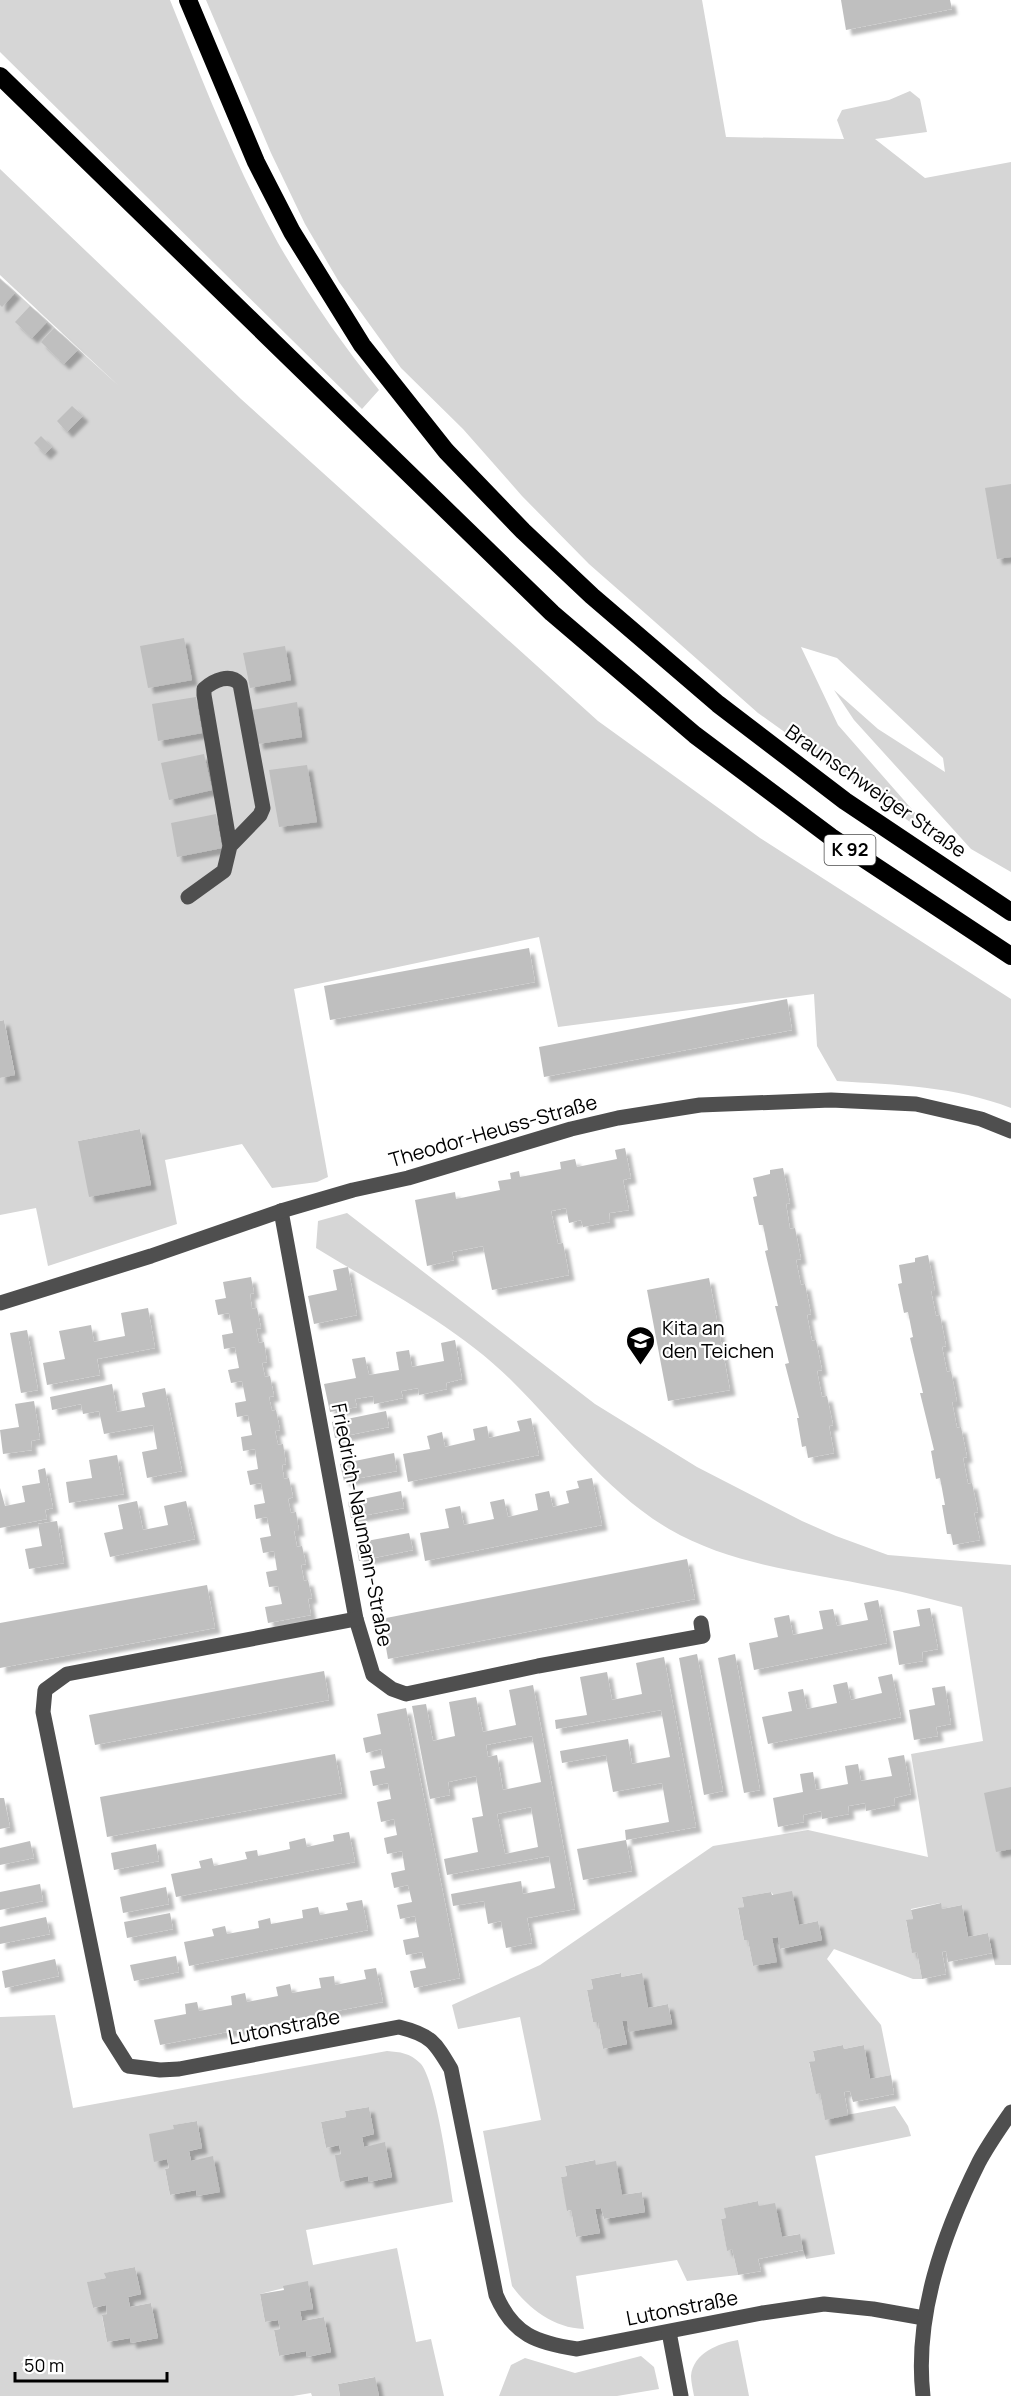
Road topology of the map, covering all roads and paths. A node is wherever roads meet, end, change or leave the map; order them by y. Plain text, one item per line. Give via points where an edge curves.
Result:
1 (188, 0) edge
2 (0, 76) edge
3 (230, 846) junction
4 (188, 897) dead end
5 (1011, 912) edge
6 (1011, 956) edge
7 (1011, 1131) edge
8 (281, 1211) junction
9 (0, 1303) edge
10 (356, 1619) junction
11 (701, 1623) dead end
12 (1011, 2112) edge
13 (924, 2318) junction
14 (669, 2332) junction
15 (681, 2396) edge
16 (923, 2396) edge

1 - 5 highway, Braunschweiger Straße / K 92 via 256,162 292,232 362,345 446,451 592,596 718,704 845,801
2 - 6 highway, K 92 via 552,613 694,735 831,837
3 - 3 street via 204,689 227,678 240,684 263,808
3 - 4 street via 224,871
7 - 8 street, Theodor-Heuss-Straße via 981,1119 916,1104 815,1100 700,1105 580,1127
8 - 9 street, Theodor-Heuss-Straße
8 - 10 street, Friedrich-Naumann-Straße
10 - 11 street, Friedrich-Naumann-Straße via 372,1674 406,1694 703,1636
10 - 14 street, Lutonstraße via 67,1674 45,1690 43,1712 109,2036 128,2066 160,2070 399,2027 426,2035 451,2069 496,2295 504,2315 523,2333 551,2345 578,2349
12 - 13 street via 980,2161 946,2236
13 - 14 street, Lutonstraße via 824,2304
13 - 16 street via 920,2368
14 - 15 street

